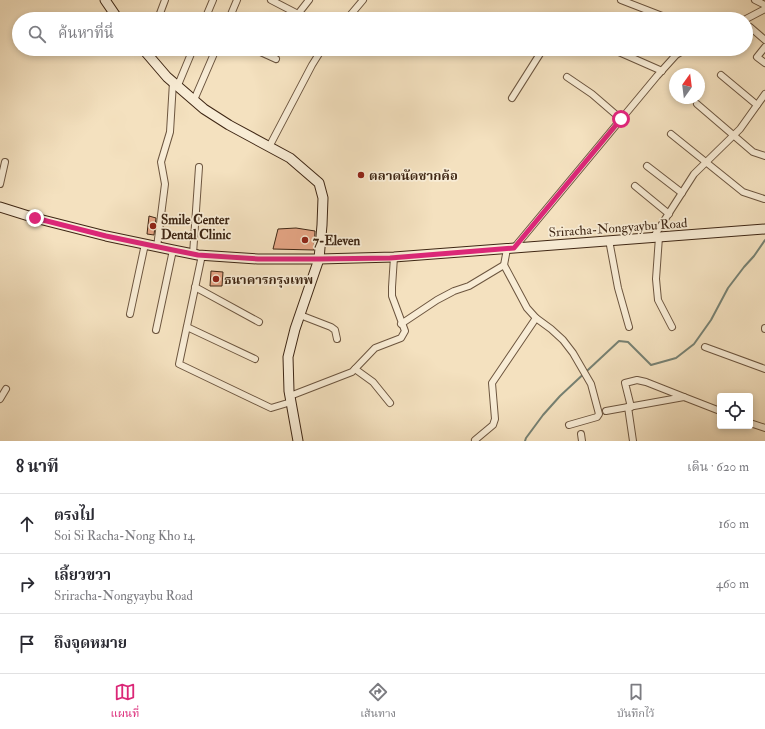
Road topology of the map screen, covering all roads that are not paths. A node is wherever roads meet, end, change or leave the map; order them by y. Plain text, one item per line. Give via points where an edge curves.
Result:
1 (165, 0) edge
2 (213, 0) edge
3 (237, 0) edge
4 (271, 0) edge
5 (309, 0) edge
6 (364, 0) edge
7 (621, 0) edge
8 (755, 0) edge
9 (108, 1) edge
10 (765, 5) edge
11 (765, 9) edge
12 (114, 12) edge
13 (160, 12) edge
14 (208, 12) edge
15 (232, 12) edge
16 (294, 12) edge
17 (300, 12) edge
18 (353, 12) edge
19 (652, 12) edge
20 (753, 15) edge
21 (753, 30) edge
22 (765, 40) edge
23 (765, 47) edge
24 (149, 56) edge
25 (189, 56) edge
26 (213, 56) edge
27 (269, 56) edge
28 (318, 56) edge
29 (539, 56) edge
30 (628, 56) edge
31 (675, 56) edge
32 (276, 59) dead end
33 (765, 64) edge
34 (662, 71) junction
35 (721, 75) dead end
36 (568, 77) dead end
37 (175, 83) junction
38 (765, 94) edge
39 (512, 98) dead end
40 (194, 100) junction
41 (697, 104) dead end
42 (757, 105) junction
43 (621, 119) junction
44 (671, 134) dead end
45 (734, 135) junction
46 (270, 147) junction
47 (765, 156) edge
48 (5, 162) dead end
49 (706, 162) junction
50 (647, 166) dead end
51 (199, 167) dead end
52 (0, 184) edge
53 (635, 186) dead end
54 (682, 193) junction
55 (764, 199) dead end
56 (0, 207) edge
57 (669, 214) junction
58 (765, 229) edge
59 (656, 237) junction
60 (609, 240) junction
61 (145, 244) junction
62 (157, 247) junction
63 (510, 248) junction
64 (173, 250) junction
65 (197, 254) junction
66 (394, 257) junction
67 (319, 259) junction
68 (504, 265) junction
69 (195, 287) junction
70 (130, 314) dead end
71 (300, 315) junction
72 (536, 318) junction
73 (259, 322) dead end
74 (401, 324) junction
75 (187, 326) junction
76 (628, 327) dead end
77 (672, 327) dead end
78 (156, 330) dead end
79 (336, 339) dead end
80 (705, 347) dead end
81 (255, 359) dead end
82 (355, 369) junction
83 (765, 369) edge
84 (6, 389) dead end
85 (684, 397) junction
86 (0, 398) edge
87 (291, 399) junction
88 (390, 403) dead end
89 (629, 407) junction
90 (717, 410) edge
91 (606, 411) dead end
92 (753, 423) edge
93 (569, 425) dead end
94 (765, 428) edge
95 (581, 434) dead end
96 (475, 440) dead end
97 (298, 441) edge
98 (582, 441) edge
99 (633, 441) edge

1 - 13 street
2 - 14 street
3 - 15 street
4 - 16 street
5 - 17 street
6 - 18 street
7 - 19 street
8 - 10 street
9 - 12 main road
11 - 20 street
21 - 22 street
23 - 33 street via 757,57
24 - 37 main road via 167,78
25 - 37 street
26 - 40 street
27 - 32 street
28 - 46 street
29 - 39 street
30 - 34 street
31 - 34 street
34 - 43 street
35 - 42 street
36 - 43 street
37 - 40 main road
37 - 62 street via 170,132 161,162 165,184
38 - 42 street
40 - 46 main road via 229,125
41 - 45 street
42 - 45 street
43 - 63 street
44 - 49 street
45 - 47 street via 753,152
45 - 49 street
46 - 67 main road via 290,158 319,182 322,225
48 - 52 street
49 - 54 street via 694,174
49 - 55 street via 743,192
50 - 54 street
51 - 65 street
53 - 57 street
54 - 57 street
56 - 61 main road, Sriracha-Nongyaybu Road via 35,218
57 - 59 street
58 - 59 main road, Sriracha-Nongyaybu Road
59 - 60 main road, Sriracha-Nongyaybu Road
59 - 77 street via 658,300
60 - 63 main road, Sriracha-Nongyaybu Road
60 - 76 street
61 - 62 main road, Sriracha-Nongyaybu Road
61 - 70 street
62 - 64 main road, Sriracha-Nongyaybu Road
63 - 66 main road, Sriracha-Nongyaybu Road
63 - 68 street
64 - 65 main road, Sriracha-Nongyaybu Road
64 - 78 street
65 - 67 main road, Sriracha-Nongyaybu Road via 258,259
65 - 69 street
66 - 67 main road, Sriracha-Nongyaybu Road
66 - 74 street via 392,296
67 - 71 main road
68 - 72 street via 527,308
68 - 74 street via 469,286 437,300
69 - 73 street
69 - 75 street
71 - 79 street via 331,327 335,330
71 - 87 main road via 288,357
72 - 93 street via 564,340 591,384 599,414
72 - 96 street via 492,383 495,419 493,425
74 - 82 street via 405,331 401,338 376,348
75 - 81 street
75 - 87 street via 179,364 271,408
80 - 83 street
82 - 87 street
82 - 88 street via 373,382
84 - 86 street
85 - 89 street
85 - 89 street via 637,380 625,383
85 - 90 street
87 - 97 main road
89 - 91 street
89 - 99 street
92 - 94 street
95 - 98 street

